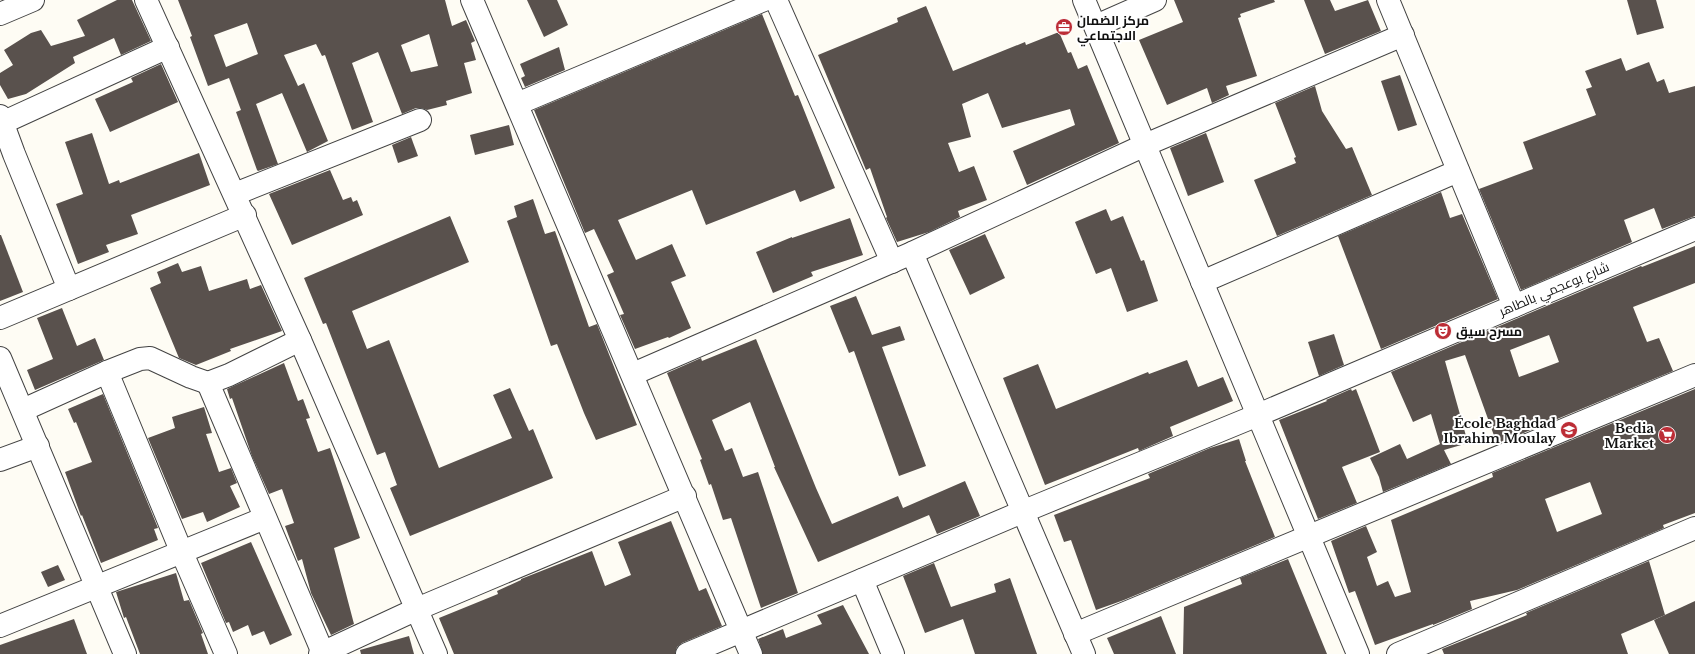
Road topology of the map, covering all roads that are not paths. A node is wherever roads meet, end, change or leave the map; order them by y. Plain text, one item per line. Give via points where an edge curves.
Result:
1 (33, 0) edge
2 (146, 0) edge
3 (472, 0) edge
4 (764, 0) edge
5 (776, 0) edge
6 (1084, 0) edge
7 (1155, 0) edge
8 (1388, 0) edge
9 (0, 14) edge
10 (1096, 26) junction
11 (1402, 35) junction
12 (168, 47) junction
13 (517, 104) junction
14 (1, 119) edge
15 (420, 120) dead end
16 (1146, 145) junction
17 (7, 157) edge
18 (1458, 171) junction
19 (235, 194) junction
20 (245, 215) junction
21 (1695, 229) edge
22 (902, 258) junction
23 (1202, 282) junction
24 (69, 289) junction
25 (1514, 306) junction
26 (0, 318) edge
27 (300, 340) junction
28 (0, 358) edge
29 (107, 372) junction
30 (633, 374) junction
31 (1695, 375) edge
32 (208, 383) junction
33 (22, 410) junction
34 (1258, 415) junction
35 (38, 446) junction
36 (0, 460) edge
37 (685, 496) junction
38 (1022, 512) junction
39 (265, 518) junction
40 (1695, 528) edge
41 (1308, 536) junction
42 (182, 553) junction
43 (862, 580) junction
44 (97, 587) junction
45 (417, 610) junction
46 (0, 626) edge
47 (741, 631) junction
48 (1075, 634) junction
49 (321, 653) edge
50 (125, 654) edge
51 (226, 654) edge
52 (436, 654) edge
53 (687, 654) edge
54 (751, 654) edge
55 (893, 654) edge
56 (1084, 654) edge
57 (1358, 654) edge
58 (1398, 654) edge

1 - 9 street
2 - 12 street
3 - 13 street
4 - 13 street
5 - 22 street
6 - 10 street
7 - 10 street
8 - 11 street
10 - 16 street
11 - 16 street
11 - 18 street
12 - 14 street
12 - 19 street
13 - 30 street
14 - 17 street
15 - 19 street
16 - 22 street
16 - 23 street
17 - 24 street
18 - 23 street
18 - 25 street
19 - 20 street
20 - 24 street
20 - 27 street
21 - 25 street, شارع بوعجمي بالطاهر
22 - 30 street
22 - 38 street
23 - 34 street
24 - 26 street
25 - 34 street, شارع بوعجمي بالطاهر
27 - 32 street
27 - 45 street
28 - 33 street
29 - 32 street via 140,359 150,358
29 - 33 street
29 - 42 street
30 - 37 street
31 - 41 street
32 - 39 street
33 - 35 street
34 - 38 street, شارع بوعجمي بالطاهر
34 - 41 street
35 - 36 street
35 - 44 street
37 - 45 street
37 - 47 street
38 - 43 street, شارع بوعجمي بالطاهر
38 - 48 street
39 - 42 street
39 - 49 street
40 - 58 street
41 - 48 street
41 - 57 street
42 - 44 street
42 - 51 street
43 - 47 street, شارع بوعجمي بالطاهر
43 - 55 street
44 - 46 street
44 - 50 street
45 - 49 street
45 - 52 street
47 - 53 street, شارع بوعجمي بالطاهر
47 - 54 street
48 - 56 street

